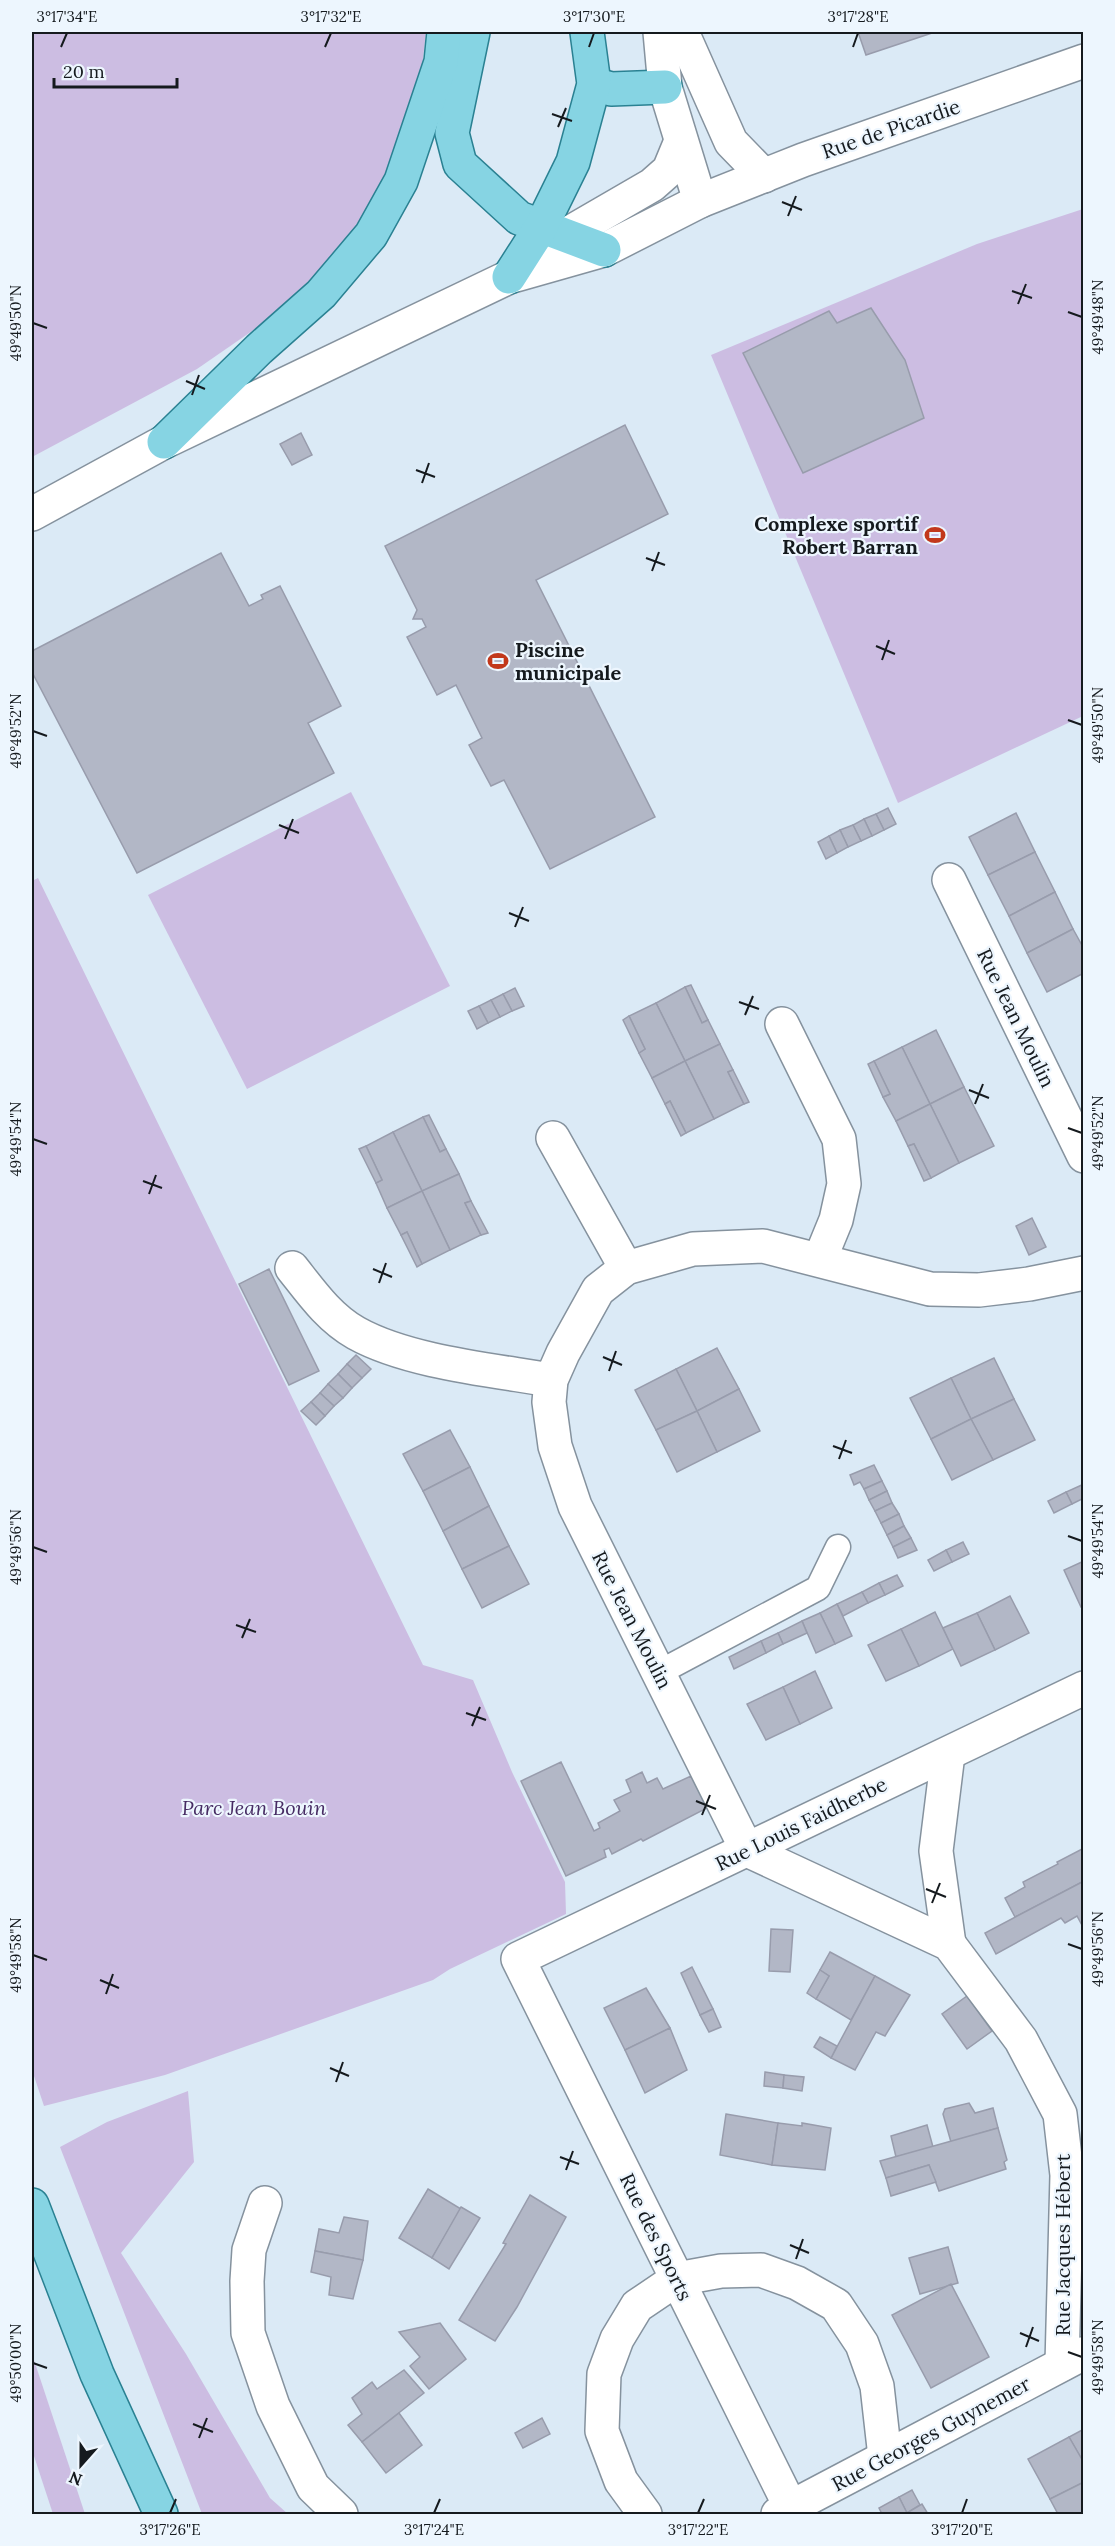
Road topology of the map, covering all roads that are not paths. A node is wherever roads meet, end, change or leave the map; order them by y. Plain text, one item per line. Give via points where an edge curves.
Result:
1 (444, 32) edge
2 (473, 32) edge
3 (587, 32) edge
4 (660, 32) edge
5 (682, 32) edge
6 (1083, 61) edge
7 (594, 84) junction
8 (665, 87) junction
9 (681, 141) junction
10 (764, 176) junction
11 (700, 201) junction
12 (553, 231) junction
13 (604, 250) junction
14 (509, 277) junction
15 (164, 442) junction
16 (32, 514) edge
17 (949, 879) dead end
18 (782, 1024) dead end
19 (554, 1138) dead end
20 (1083, 1156) edge
21 (819, 1259) junction
22 (292, 1268) dead end
23 (626, 1268) junction
24 (1083, 1273) edge
25 (551, 1380) junction
26 (838, 1547) dead end
27 (660, 1672) junction
28 (1083, 1688) edge
29 (948, 1754) junction
30 (747, 1850) junction
31 (949, 1944) junction
32 (518, 1959) joint
33 (265, 2203) dead end
34 (32, 2205) edge
35 (677, 2279) junction
36 (1073, 2359) edge
37 (885, 2457) junction
38 (787, 2512) edge
39 (161, 2514) edge
40 (341, 2514) edge
41 (645, 2514) edge

1 - 15 main road via 441,62 401,181 371,235 321,294
2 - 12 main road via 452,133 460,164 519,218
3 - 7 main road
4 - 8 street
5 - 10 street via 731,142
6 - 10 street, Rue de Picardie
7 - 8 main road via 611,89
7 - 12 main road
8 - 9 street
9 - 11 street
9 - 12 street via 669,170 652,185
10 - 11 street, Rue de Picardie
11 - 13 street, Rue de Picardie
12 - 13 main road
12 - 14 main road
13 - 14 street, Rue de Picardie
14 - 15 street, Rue de Picardie
15 - 16 street, Rue de Picardie
17 - 20 street, Rue Jean Moulin
18 - 21 street via 840,1139 844,1184 836,1220
19 - 23 street
21 - 23 street, Rue Jean Moulin via 763,1246 693,1249
21 - 24 street, Rue Jean Moulin via 930,1289 979,1290
22 - 25 street via 324,1308 355,1333 401,1353
23 - 25 street, Rue Jean Moulin via 598,1290
25 - 27 street, Rue Jean Moulin via 549,1402 555,1446 575,1506
26 - 27 lane via 818,1588
27 - 30 street, Rue Jean Moulin
28 - 29 street, Rue Louis Faidherbe
29 - 30 street, Rue Louis Faidherbe
29 - 31 street, Rue Jacques Hébert via 936,1851
30 - 31 street, Rue Jacques Hébert
30 - 32 street, Rue Louis Faidherbe
31 - 36 street, Rue Jacques Hébert via 1021,2040 1060,2114 1067,2175
32 - 35 street, Rue des Sports
33 - 40 street via 249,2250 248,2333 273,2406 313,2487
34 - 39 main road via 97,2374
35 - 37 street via 721,2271 761,2270 797,2283 836,2305 862,2344 877,2386
35 - 38 street, Rue des Sports
35 - 41 street via 637,2306 616,2339 604,2374 602,2431 621,2481
36 - 37 street, Rue Georges Guynemer
37 - 38 street, Rue Georges Guynemer

